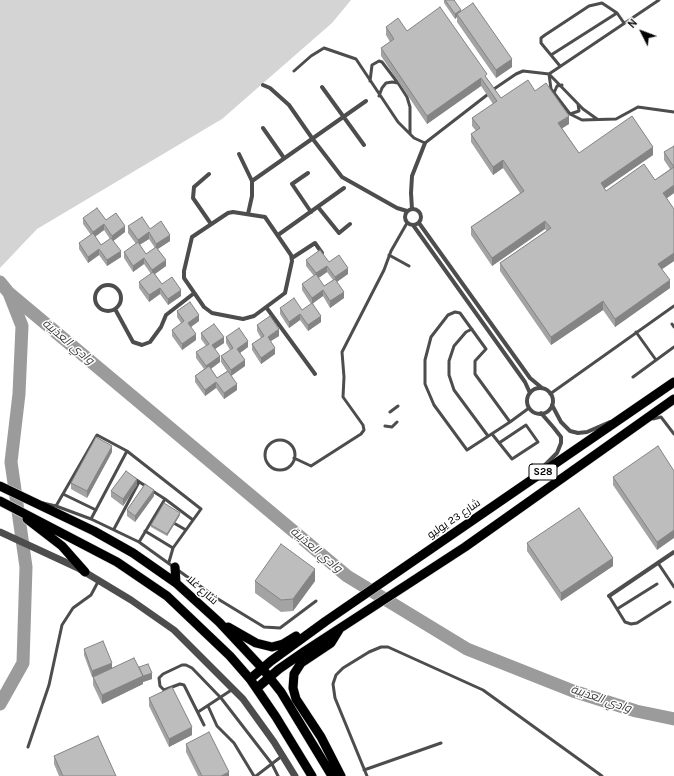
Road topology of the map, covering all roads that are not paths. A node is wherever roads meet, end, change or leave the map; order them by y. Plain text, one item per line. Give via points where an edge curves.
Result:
1 (659, 0) edge
2 (617, 13) junction
3 (624, 23) junction
4 (551, 55) junction
5 (560, 66) junction
6 (294, 71) dead end
7 (549, 74) junction
8 (370, 82) junction
9 (398, 83) junction
10 (263, 84) dead end
11 (562, 85) junction
12 (322, 87) dead end
13 (491, 92) edge
14 (554, 92) junction
15 (487, 95) edge
16 (379, 96) junction
17 (366, 100) dead end
18 (578, 104) junction
19 (674, 112) edge
20 (570, 114) junction
21 (343, 116) junction
22 (597, 119) junction
23 (263, 128) dead end
24 (410, 134) junction
25 (312, 138) junction
26 (425, 143) junction
27 (364, 146) dead end
28 (239, 154) dead end
29 (284, 158) junction
30 (308, 173) dead end
31 (209, 174) dead end
32 (252, 181) junction
33 (344, 188) dead end
34 (318, 207) junction
35 (412, 209) junction
36 (407, 211) junction
37 (311, 212) junction
38 (248, 214) junction
39 (407, 223) junction
40 (419, 223) junction
41 (211, 224) junction
42 (350, 224) dead end
43 (413, 225) junction
44 (278, 235) junction
45 (389, 255) junction
46 (292, 258) junction
47 (326, 258) edge
48 (409, 266) dead end
49 (193, 294) junction
50 (674, 306) edge
51 (266, 307) junction
52 (115, 309) junction
53 (472, 329) junction
54 (636, 332) junction
55 (674, 347) edge
56 (656, 360) junction
57 (315, 374) dead end
58 (633, 377) dead end
59 (674, 382) edge
60 (542, 388) junction
61 (530, 393) junction
62 (550, 394) junction
63 (674, 399) edge
64 (398, 406) dead end
65 (552, 406) junction
66 (529, 408) junction
67 (390, 412) dead end
68 (541, 413) junction
69 (622, 418) junction
70 (397, 422) dead end
71 (510, 422) junction
72 (385, 426) dead end
73 (674, 434) edge
74 (490, 435) junction
75 (614, 441) junction
76 (499, 443) junction
77 (127, 451) junction
78 (294, 458) junction
79 (119, 468) junction
80 (124, 472) edge
81 (129, 475) edge
82 (139, 482) junction
83 (0, 486) edge
84 (524, 486) junction
85 (63, 494) junction
86 (165, 499) junction
87 (29, 500) junction
88 (0, 501) edge
89 (10, 506) junction
90 (56, 506) junction
91 (96, 510) junction
92 (157, 512) junction
93 (163, 516) edge
94 (91, 519) junction
95 (168, 519) edge
96 (193, 520) junction
97 (114, 529) junction
98 (186, 530) junction
99 (145, 531) junction
100 (0, 532) edge
101 (139, 542) junction
102 (173, 548) junction
103 (674, 552) edge
104 (658, 563) junction
105 (172, 565) junction
106 (85, 572) junction
107 (99, 580) junction
108 (176, 583) junction
109 (657, 584) dead end
110 (674, 587) edge
111 (609, 596) joint
112 (316, 601) dead end
113 (670, 602) dead end
114 (617, 609) junction
115 (336, 614) junction
116 (219, 622) junction
117 (341, 627) junction
118 (262, 668) junction
119 (270, 677) junction
120 (250, 679) junction
121 (257, 688) junction
122 (233, 689) junction
123 (221, 698) junction
124 (208, 706) junction
125 (198, 712) junction
126 (204, 725) dead end
127 (441, 743) dead end
128 (28, 747) dead end
129 (282, 756) junction
130 (272, 764) junction
131 (364, 770) junction
132 (255, 776) edge
133 (278, 776) edge
134 (294, 776) edge
135 (312, 776) edge
136 (332, 776) edge
137 (341, 776) edge
138 (367, 776) edge
139 (602, 776) edge

1 - 3 lane
2 - 3 lane
2 - 4 lane
2 - 4 lane via 602,3 589,6 543,36 541,43
3 - 5 lane
4 - 5 lane
5 - 7 lane
6 - 8 lane via 311,56 328,48 356,59
7 - 11 lane
7 - 13 lane via 523,71
7 - 14 lane via 551,89
8 - 9 lane via 372,65 379,61
8 - 16 lane
9 - 16 lane via 386,84
9 - 24 lane via 410,107
10 - 25 street via 289,105
11 - 14 lane via 557,86
11 - 18 lane
12 - 21 street
14 - 20 lane
15 - 26 lane
16 - 24 lane
17 - 21 street
18 - 20 lane via 579,111
18 - 22 lane
19 - 22 lane via 638,107 616,119
20 - 22 lane via 582,120
21 - 25 street
21 - 27 street
23 - 29 street
24 - 26 lane
25 - 29 street
25 - 36 street via 342,177
26 - 35 street via 412,176
28 - 32 street
29 - 32 street
30 - 37 street via 292,184
31 - 41 street via 194,187 193,198
32 - 38 street
33 - 34 street
34 - 37 street
34 - 42 street via 340,233
35 - 36 street
35 - 40 street via 420,213
36 - 39 street
37 - 44 street
38 - 41 street via 228,213
38 - 44 street via 265,218
39 - 43 street
39 - 45 lane
40 - 43 street
40 - 60 street via 530,378
41 - 49 street via 195,234 191,241 184,278
43 - 61 street
44 - 46 street
45 - 48 lane
45 - 78 lane via 384,270 342,352 343,397 364,430 362,434 311,466
46 - 47 street via 315,243
46 - 51 street via 285,293
49 - 51 street via 204,308 212,313 243,319 254,316
49 - 52 street via 166,315 150,342 142,345 133,342
50 - 54 lane
51 - 57 street
52 - 52 street via 122,299 120,291 114,285 102,286 96,293 98,306 106,311
53 - 71 lane via 486,349 475,361 475,374
53 - 74 lane via 454,346 449,361 449,375 454,390
53 - 74 lane via 460,313 448,314 431,337 425,360 425,384 434,405 467,450
54 - 56 lane
54 - 62 lane
55 - 56 lane
56 - 58 lane
59 - 69 main road, شارع 23 يوليو / S28
60 - 61 street
60 - 62 street
61 - 66 street via 527,401
62 - 65 street
63 - 75 main road, S28
64 - 67 lane
65 - 68 street
65 - 69 street via 561,422 570,431 578,433
66 - 68 street
66 - 71 lane
68 - 84 street via 561,437 561,443 557,453
69 - 84 main road, شارع 23 يوليو / S28
70 - 72 lane via 392,427
71 - 74 lane
73 - 75 lane via 661,417 656,417
74 - 76 lane
75 - 117 main road, S28 via 465,547
76 - 76 lane via 512,459 538,442 526,425
77 - 79 lane
77 - 85 lane via 97,435
77 - 96 lane via 201,510
78 - 78 lane via 294,449 288,442 274,442 266,452 267,462 275,469 289,467
79 - 80 lane
79 - 91 lane
81 - 82 lane
82 - 86 lane
82 - 97 lane
83 - 87 main road, شارع غلا
84 - 115 main road, شارع 23 يوليو / S28
85 - 90 lane
85 - 91 lane
86 - 92 lane
86 - 96 lane
87 - 90 lane
87 - 108 main road, شارع غلا via 133,553
88 - 89 main road
89 - 106 main road via 62,546
89 - 120 main road via 117,562 168,596
90 - 94 lane
91 - 94 lane
92 - 93 lane
92 - 99 lane
94 - 97 lane
95 - 98 lane
96 - 98 lane
97 - 101 lane
98 - 102 lane
99 - 101 lane
99 - 102 lane
100 - 106 street
101 - 105 lane
102 - 105 lane
103 - 104 street
104 - 110 lane
104 - 111 street
105 - 108 main road
105 - 112 lane via 264,627 280,628
106 - 107 street
107 - 122 street via 174,630
107 - 128 lane via 91,595 73,608 62,625 49,685
108 - 116 main road, شارع غلا
109 - 114 lane
111 - 114 lane
113 - 114 lane via 637,623 631,624 625,622
115 - 116 main road via 327,616 283,644 272,647 256,643
115 - 118 main road, شارع 23 يوليو / S28
116 - 118 main road, شارع غلا
117 - 119 main road, S28
117 - 137 main road via 330,643 301,664 294,674 293,688 296,699
118 - 119 main road, شارع غلا
118 - 120 main road, شارع 23 يوليو / S28
119 - 121 main road, S28
119 - 136 main road, شارع غلا
120 - 121 main road
121 - 135 main road
122 - 123 lane
122 - 129 street via 243,699
123 - 124 lane
123 - 125 lane via 186,665 159,678 160,686 164,690 184,685
123 - 130 lane
124 - 125 lane
124 - 132 lane via 217,726 234,743
125 - 126 lane
127 - 131 lane
129 - 130 lane
129 - 134 street
130 - 132 lane
130 - 133 lane
131 - 138 lane
131 - 139 lane via 335,698 333,684 336,675 343,668 369,652 388,647 482,690

